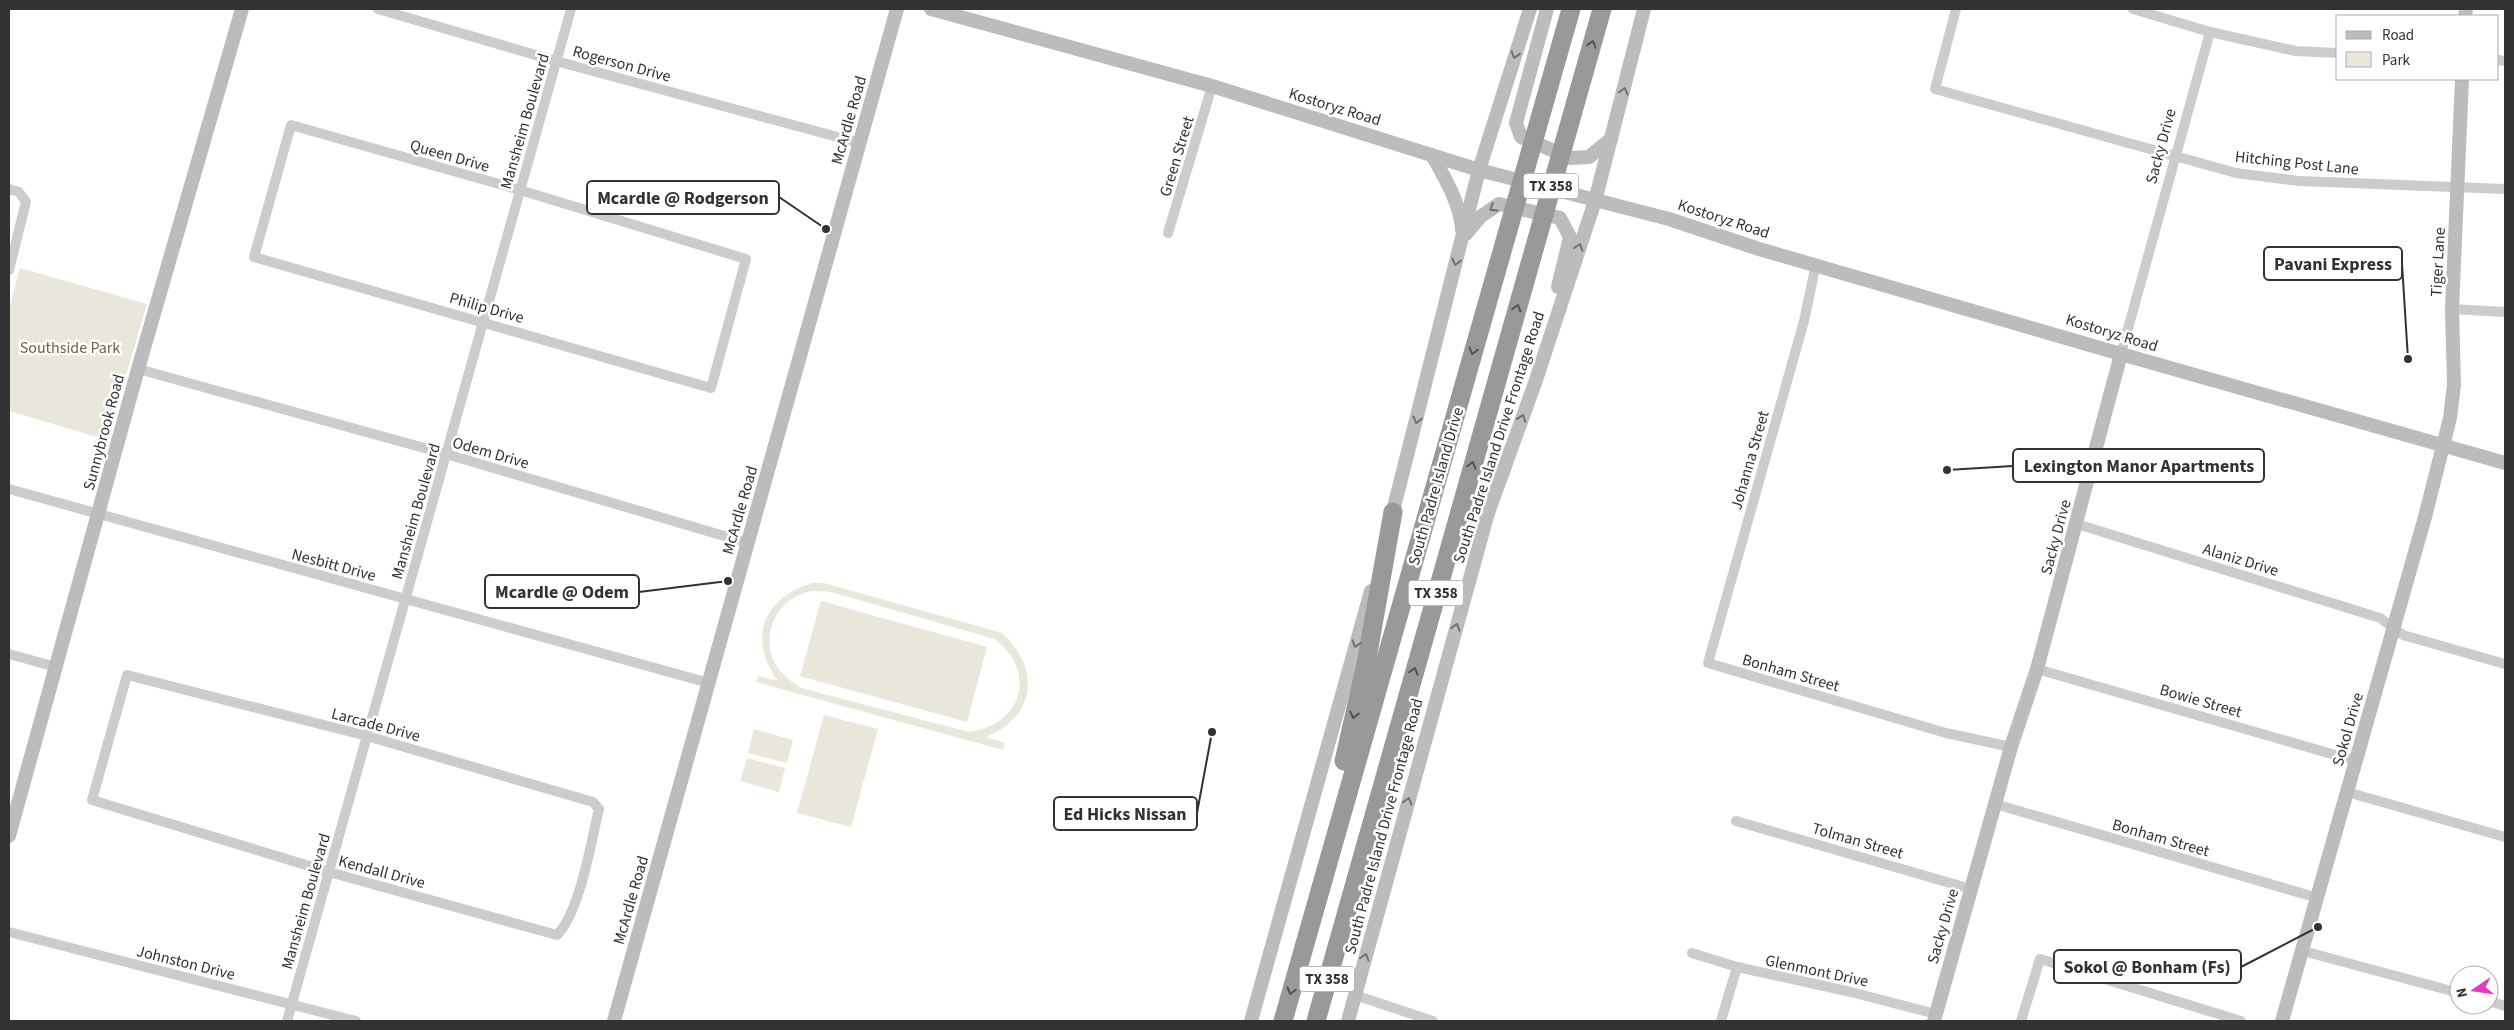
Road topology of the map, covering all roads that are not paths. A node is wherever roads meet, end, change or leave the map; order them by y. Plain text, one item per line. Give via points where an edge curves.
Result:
1 (242, 9) edge
2 (378, 9) edge
3 (571, 9) edge
4 (897, 9) edge
5 (931, 9) edge
6 (1530, 9) edge
7 (1547, 9) edge
8 (1571, 9) edge
9 (1602, 9) edge
10 (1644, 9) edge
11 (1956, 9) edge
12 (2133, 9) edge
13 (2210, 32) junction
14 (2336, 53) edge
15 (556, 61) junction
16 (2462, 80) edge
17 (1212, 86) junction
18 (1611, 139) junction
19 (860, 143) junction
20 (1432, 155) junction
21 (2175, 158) junction
22 (1479, 170) junction
23 (9, 189) edge
24 (2458, 189) junction
25 (2505, 189) edge
26 (520, 190) junction
27 (273, 191) joint
28 (1594, 201) junction
29 (1168, 233) dead end
30 (1462, 238) junction
31 (1816, 264) junction
32 (9, 268) edge
33 (2452, 309) junction
34 (2505, 312) edge
35 (483, 321) junction
36 (729, 324) joint
37 (2121, 354) junction
38 (138, 369) junction
39 (1535, 383) junction
40 (2445, 446) junction
41 (446, 454) junction
42 (2505, 463) edge
43 (9, 489) edge
44 (1393, 512) junction
45 (98, 515) junction
46 (2077, 524) junction
47 (748, 544) junction
48 (405, 600) junction
49 (2394, 628) junction
50 (9, 654) edge
51 (1708, 663) joint
52 (2505, 664) edge
53 (56, 667) junction
54 (2037, 669) junction
55 (709, 683) junction
56 (110, 736) joint
57 (367, 736) junction
58 (2012, 747) junction
59 (2356, 761) junction
60 (2347, 792) junction
61 (1995, 804) junction
62 (12, 817) edge
63 (1736, 821) dead end
64 (9, 836) edge
65 (2505, 837) edge
66 (329, 872) junction
67 (581, 884) joint
68 (1971, 889) junction
69 (2318, 898) junction
70 (9, 932) edge
71 (2303, 951) junction
72 (1692, 953) dead end
73 (1299, 961) junction
74 (1737, 968) junction
75 (2449, 990) edge
76 (1355, 994) junction
77 (292, 1004) junction
78 (1935, 1017) edge
79 (287, 1021) edge
80 (356, 1021) edge
81 (614, 1021) edge
82 (1251, 1021) edge
83 (1283, 1021) edge
84 (1316, 1021) edge
85 (1348, 1021) edge
86 (1433, 1021) edge
87 (1720, 1021) edge
88 (2021, 1021) edge
89 (2241, 1021) edge
90 (2282, 1021) edge

1 - 38 main road, Sunnybrook Road
2 - 15 street, Rogerson Drive
3 - 15 street, Mansheim Boulevard
4 - 19 main road, McArdle Road
5 - 17 main road, Kostoryz Road
6 -> 22 main road
7 - 18 main road via 1516,123 1520,137 1572,158 1589,157
8 -> 73 highway, South Padre Island Drive / TX 358
84 -> 9 highway, South Padre Island Drive / TX 358
18 -> 10 main road, South Padre Island Drive Frontage Road
11 - 21 street, Hitching Post Lane via 1935,89
12 - 13 street
13 - 14 street via 2295,50
13 - 21 street, Sacky Drive
15 - 19 street, Rogerson Drive
15 - 26 street, Mansheim Boulevard
16 - 24 main road, Tiger Lane
17 - 20 main road, Kostoryz Road
17 - 29 street, Green Street
18 - 28 main road, South Padre Island Drive Frontage Road
19 - 47 main road, McArdle Road
20 - 22 main road, Kostoryz Road
20 - 30 main road via 1462,221
21 - 24 street, Hitching Post Lane via 2236,173 2299,181
21 - 37 street, Sacky Drive
22 - 28 main road, Kostoryz Road
22 - 30 main road
23 - 32 street via 19,192 26,202
24 - 25 street, Hitching Post Lane
24 - 33 main road, Tiger Lane
26 - 27 street, Queen Drive via 291,125
26 - 35 street, Mansheim Boulevard
26 - 36 street, Queen Drive via 746,260
27 - 35 street, Philip Drive via 254,256
28 - 31 main road, Kostoryz Road via 1669,219
39 -> 28 main road, South Padre Island Drive Frontage Road
39 -> 30 main road via 1570,237 1560,218 1499,204 1480,216
30 -> 44 main road
31 - 37 main road, Kostoryz Road
31 - 51 street, Johanna Street via 1804,321
33 - 34 street
33 - 40 main road, Tiger Lane via 2454,385
35 - 36 street, Philip Drive via 711,388
35 - 41 street, Mansheim Boulevard
37 - 40 main road, Kostoryz Road
37 - 46 main road, Sacky Drive
38 - 41 street, Odem Drive
38 - 45 main road, Sunnybrook Road
76 -> 39 main road, South Padre Island Drive Frontage Road via 1488,513
40 - 42 main road, Kostoryz Road
40 - 49 main road, Sokol Drive
41 - 47 street, Odem Drive
41 - 48 street, Mansheim Boulevard
43 - 45 street, Nesbitt Drive
44 -> 73 highway via 1366,664
44 -> 82 main road
45 - 48 street, Nesbitt Drive
45 - 53 main road, Sunnybrook Road
46 - 49 street, Alaniz Drive via 2380,618
46 - 54 main road, Sacky Drive
47 - 55 main road, McArdle Road
48 - 55 street, Nesbitt Drive
48 - 57 street, Mansheim Boulevard
49 - 52 street, Alaniz Drive via 2403,634
49 - 59 main road, Sokol Drive
50 - 53 street
51 - 58 street, Bonham Street via 1946,733
53 - 62 main road, Sunnybrook Road
54 - 58 main road, Sacky Drive
54 - 59 street, Bowie Street
55 - 81 main road, McArdle Road
56 - 57 street, Larcade Drive via 127,675
56 - 66 street, Kendall Drive via 92,800
57 - 66 street, Mansheim Boulevard
57 - 67 street, Larcade Drive via 594,802 599,809
58 - 61 main road, Sacky Drive
59 - 60 main road, Sokol Drive
60 - 65 street
60 - 69 main road, Sokol Drive
61 - 68 main road, Sacky Drive
61 - 69 street, Bonham Street
62 - 64 main road, Sunnybrook Road
63 - 68 street, Tolman Street
66 - 67 street, Kendall Drive via 557,935 566,927
66 - 77 street, Mansheim Boulevard
68 - 78 main road, Sacky Drive
69 - 71 main road, Sokol Drive
70 - 77 street, Johnston Drive
71 - 75 street
71 - 90 main road, Sokol Drive
72 - 74 street, Glenmont Drive
73 -> 83 highway, South Padre Island Drive / TX 358
74 - 78 street, Glenmont Drive via 1851,992
74 - 87 street
76 - 85 main road, South Padre Island Drive Frontage Road
76 - 86 street
77 - 79 street, Mansheim Boulevard
77 - 80 street, Johnston Drive
88 - 89 street via 2040,959

